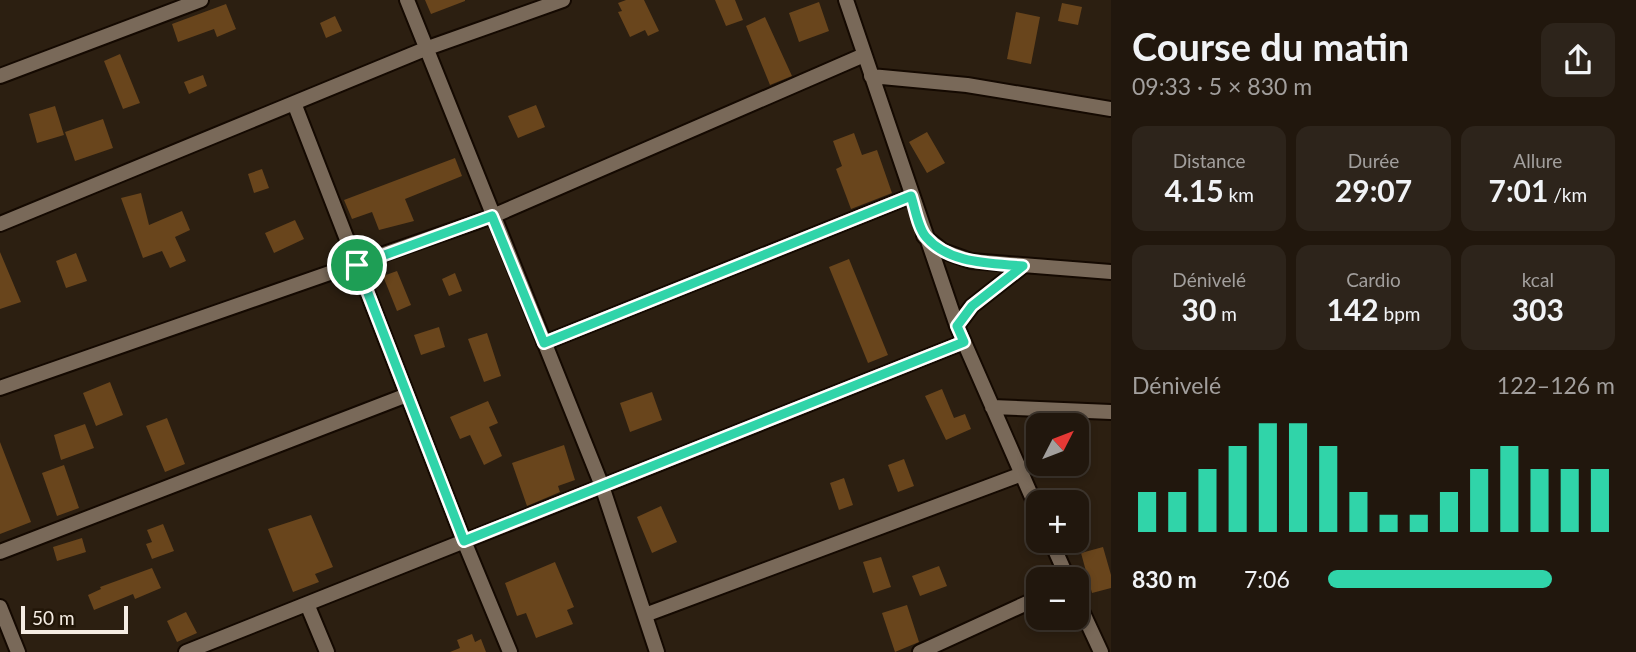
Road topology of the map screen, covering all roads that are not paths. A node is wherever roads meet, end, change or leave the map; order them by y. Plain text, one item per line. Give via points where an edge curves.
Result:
1 (201, 0) edge
2 (407, 0) edge
3 (563, 0) edge
4 (846, 0) edge
5 (425, 49) junction
6 (864, 55) junction
7 (0, 76) edge
8 (872, 76) junction
9 (294, 103) junction
10 (1111, 109) edge
11 (911, 196) junction
12 (492, 216) junction
13 (0, 224) edge
14 (924, 235) junction
15 (357, 265) junction
16 (1023, 266) junction
17 (1111, 272) edge
18 (957, 326) junction
19 (964, 342) junction
20 (544, 343) junction
21 (0, 388) edge
22 (407, 395) junction
23 (992, 407) junction
24 (1111, 412) edge
25 (1022, 474) junction
26 (602, 486) junction
27 (1029, 490) edge
28 (464, 541) junction
29 (0, 552) edge
30 (1026, 603) edge
31 (307, 604) junction
32 (0, 607) edge
33 (645, 615) junction
34 (1089, 626) edge
35 (18, 652) edge
36 (186, 652) edge
37 (327, 652) edge
38 (510, 652) edge
39 (657, 652) edge
40 (920, 652) edge
41 (1101, 652) edge

1 - 7 street
2 - 5 street
3 - 5 street
4 - 6 street
5 - 9 street
5 - 12 street
6 - 8 street
6 - 12 street
8 - 10 street via 967,85
8 - 11 street
9 - 13 street
9 - 15 street
11 - 14 street
11 - 20 street
12 - 15 street
12 - 20 street
14 - 16 street via 943,251 971,261
14 - 18 street
15 - 21 street
15 - 22 street
16 - 17 street
16 - 18 street via 972,306
18 - 19 street
19 - 23 street
19 - 26 street
20 - 26 street
22 - 28 street
22 - 29 street
23 - 24 street
23 - 25 street
25 - 27 street
25 - 33 street
26 - 28 street
26 - 33 street
28 - 31 street
28 - 38 street
30 - 40 street
31 - 36 street
31 - 37 street
32 - 35 street
33 - 39 street
34 - 41 street

